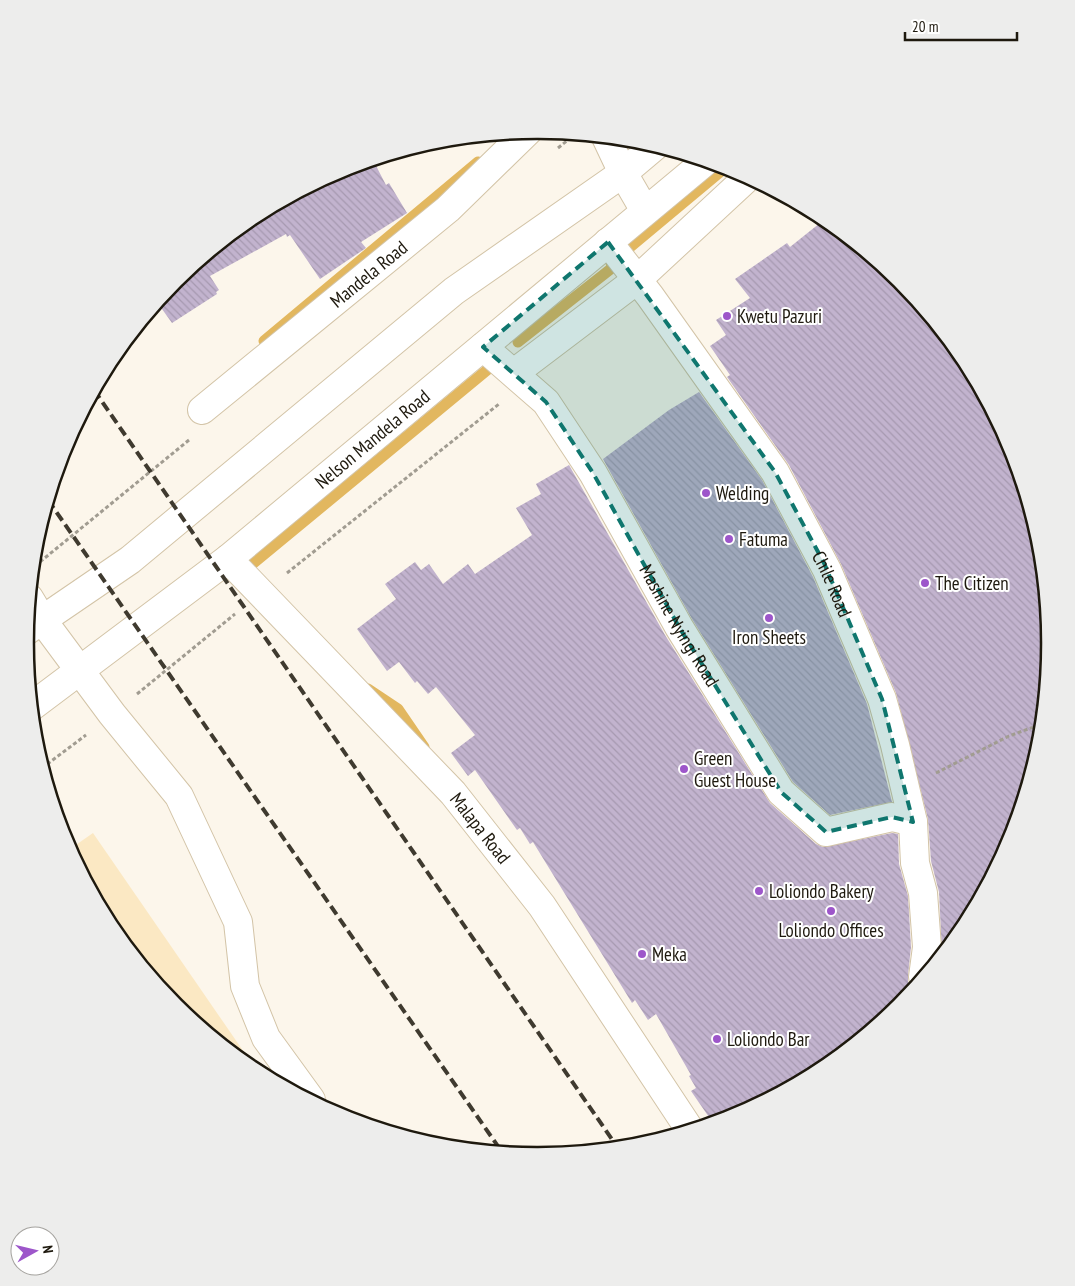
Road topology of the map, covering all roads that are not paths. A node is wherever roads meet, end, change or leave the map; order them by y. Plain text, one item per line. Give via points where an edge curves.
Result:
1 (519, 140) edge
2 (610, 145) edge
3 (648, 152) edge
4 (700, 166) edge
5 (623, 173) junction
6 (742, 183) edge
7 (645, 211) junction
8 (608, 242) junction
9 (638, 279) junction
10 (483, 347) junction
11 (519, 379) junction
12 (202, 410) dead end
13 (228, 559) junction
14 (35, 616) edge
15 (35, 619) edge
16 (80, 670) junction
17 (37, 702) edge
18 (912, 822) junction
19 (925, 965) edge
20 (302, 1088) edge
21 (686, 1124) edge

1 - 12 street, Mandela Road via 448,209
2 - 5 street
3 - 5 street
4 - 7 street, Nelson Mandela Road
5 - 7 street
5 - 14 street via 454,291 130,560
6 - 9 street
7 - 8 street, Nelson Mandela Road
8 - 9 street, Chile Road
8 - 10 street, Nelson Mandela Road
9 - 11 street
9 - 18 street, Chile Road via 775,472 824,563 882,699
10 - 11 street, Mashine Nyingi Road
10 - 13 street, Nelson Mandela Road
11 - 18 street, Mashine Nyingi Road via 546,402 593,473 679,627 782,792 826,832 892,817
13 - 16 street, Nelson Mandela Road
13 - 21 street, Malapa Road via 453,793 542,906
15 - 16 street
16 - 17 street, Nelson Mandela Road
16 - 20 street via 179,796 238,922 245,986 266,1038
18 - 19 street, Chile Road via 926,926

